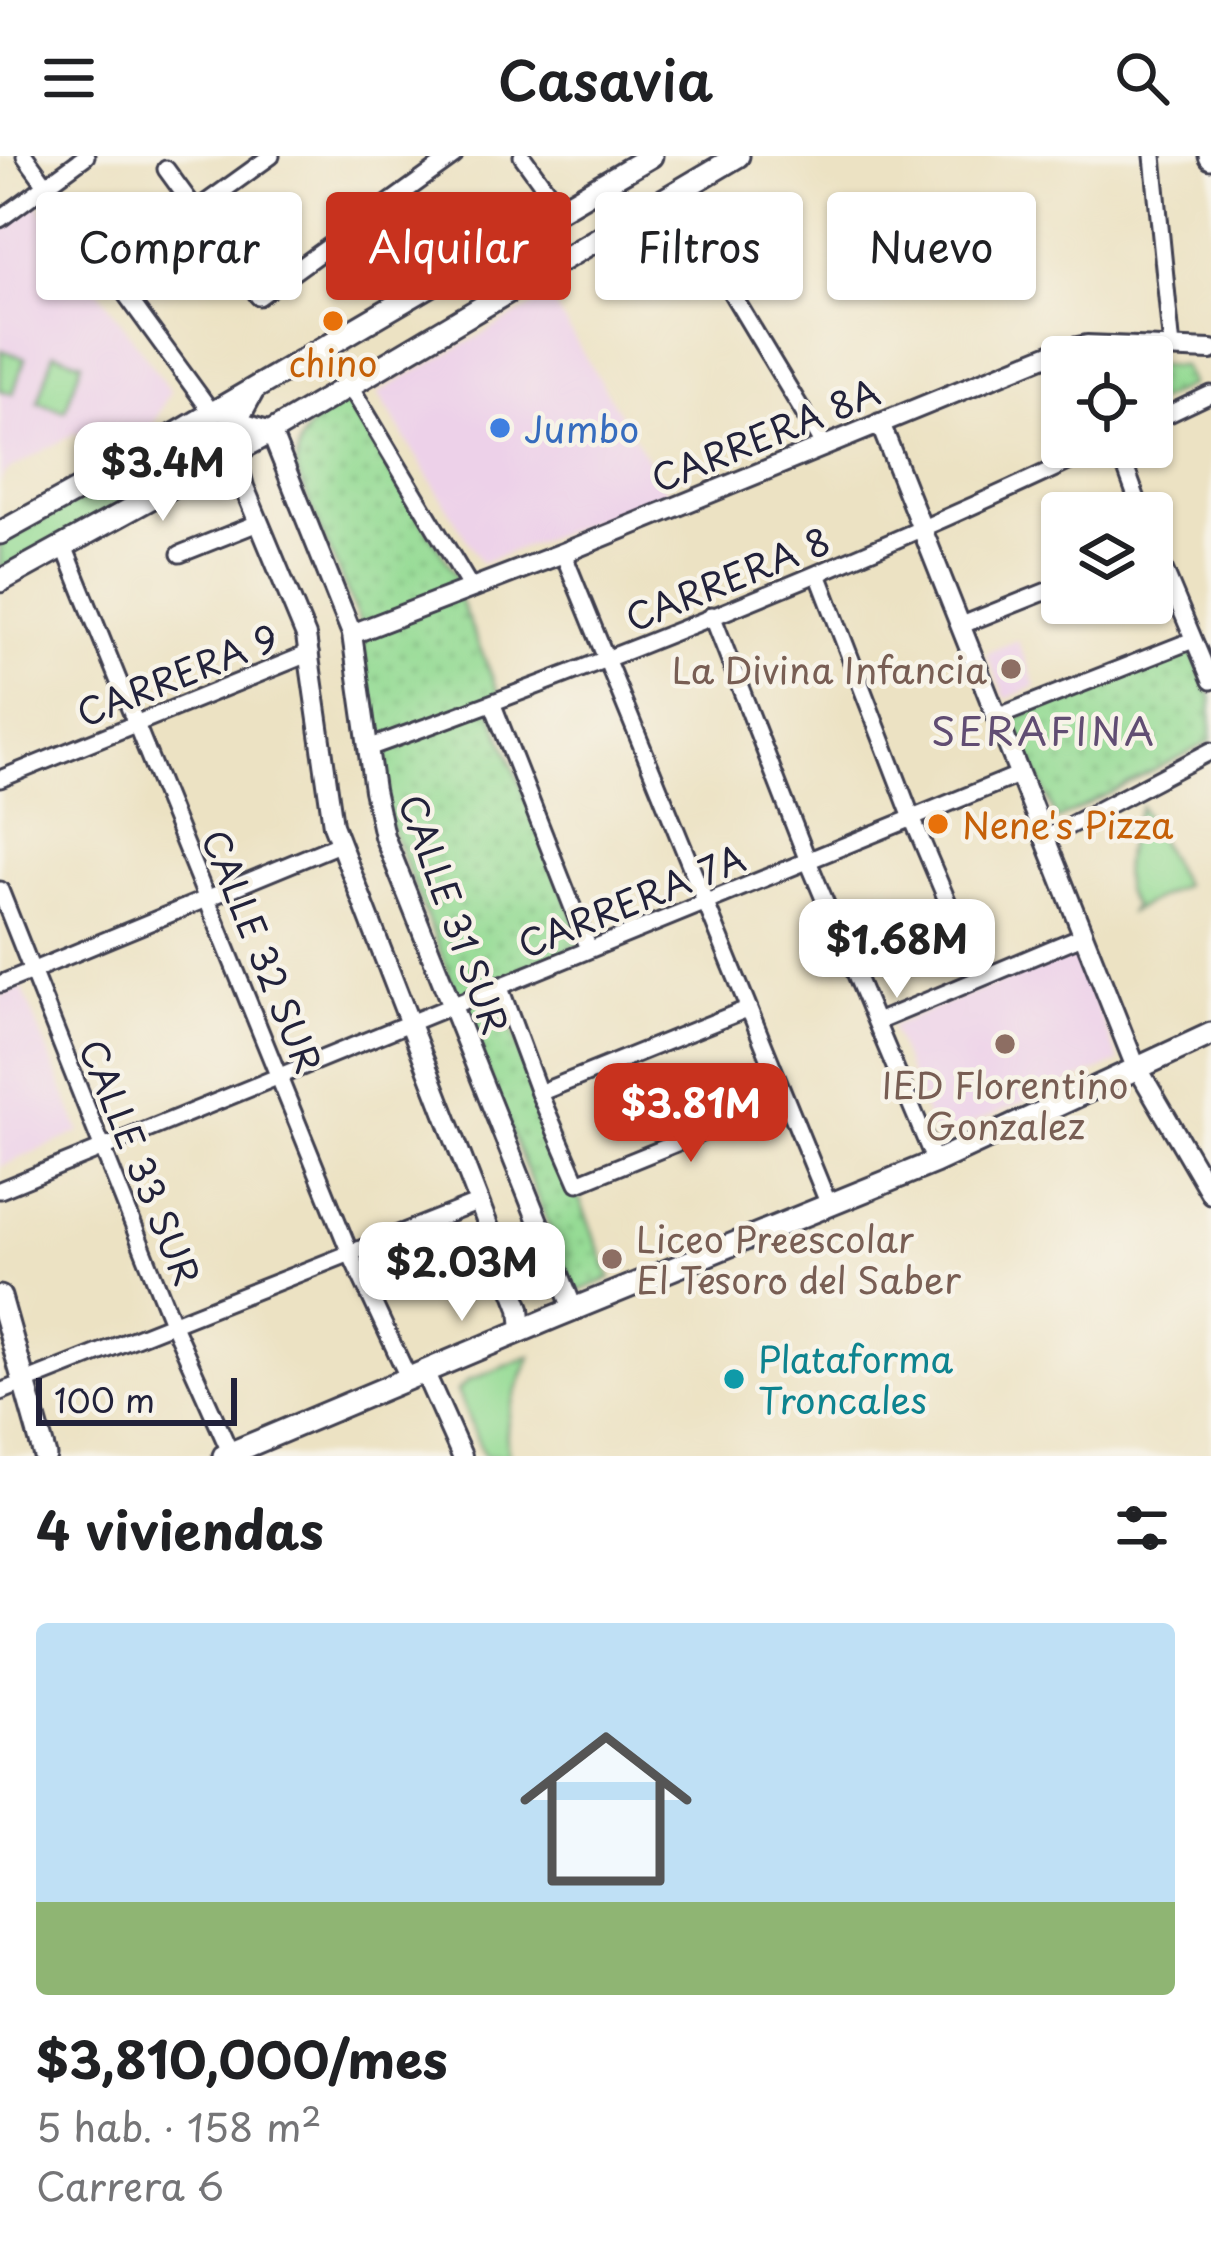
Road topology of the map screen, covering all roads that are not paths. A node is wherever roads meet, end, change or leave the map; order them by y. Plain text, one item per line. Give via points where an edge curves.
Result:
1 (25, 156) edge
2 (86, 156) edge
3 (271, 156) edge
4 (454, 156) edge
5 (522, 156) edge
6 (651, 156) edge
7 (737, 156) edge
8 (1153, 156) edge
9 (166, 170) dead end
10 (46, 186) junction
11 (182, 192) edge
12 (221, 192) edge
13 (548, 192) edge
14 (675, 192) edge
15 (571, 204) edge
16 (0, 219) edge
17 (595, 240) edge
18 (302, 266) edge
19 (407, 300) edge
20 (735, 300) edge
21 (1171, 336) edge
22 (1173, 348) edge
23 (1209, 356) edge
24 (1041, 359) edge
25 (350, 386) junction
26 (256, 388) junction
27 (1211, 394) edge
28 (1173, 412) edge
29 (213, 414) junction
30 (238, 422) junction
31 (880, 423) junction
32 (272, 432) junction
33 (824, 446) junction
34 (235, 452) junction
35 (1055, 468) edge
36 (259, 523) junction
37 (924, 530) junction
38 (0, 533) edge
39 (64, 546) junction
40 (563, 553) junction
41 (180, 554) dead end
42 (818, 574) junction
43 (0, 581) edge
44 (471, 588) junction
45 (1173, 592) edge
46 (1041, 593) edge
47 (712, 615) junction
48 (962, 625) junction
49 (352, 634) junction
50 (1193, 640) junction
51 (310, 653) junction
52 (608, 659) junction
53 (1211, 681) edge
54 (493, 705) junction
55 (997, 717) junction
56 (137, 722) junction
57 (368, 748) junction
58 (1211, 752) edge
59 (1018, 775) junction
60 (0, 779) edge
61 (912, 818) junction
62 (1044, 839) junction
63 (338, 844) junction
64 (808, 861) junction
65 (0, 890) edge
66 (206, 901) junction
67 (703, 903) junction
68 (1082, 936) junction
69 (589, 949) junction
70 (33, 970) junction
71 (980, 978) junction
72 (0, 984) edge
73 (499, 985) junction
74 (452, 1004) junction
75 (748, 1010) junction
76 (407, 1022) junction
77 (879, 1022) junction
78 (1211, 1034) edge
79 (1136, 1069) junction
80 (278, 1076) junction
81 (539, 1093) junction
82 (785, 1099) junction
83 (103, 1148) junction
84 (935, 1162) junction
85 (0, 1190) edge
86 (1211, 1194) edge
87 (479, 1202) junction
88 (829, 1204) junction
89 (350, 1253) junction
90 (0, 1298) edge
91 (573, 1309) junction
92 (173, 1324) junction
93 (522, 1330) junction
94 (416, 1374) junction
95 (24, 1382) junction
96 (0, 1392) edge
97 (228, 1455) edge
98 (45, 1456) edge
99 (462, 1456) edge

1 - 10 street
2 - 10 street
3 - 12 street
4 - 18 street
5 - 13 street
6 - 15 main road
7 - 14 main road
8 - 21 street
9 - 11 street
10 - 16 street
10 - 29 street
17 - 25 main road
19 - 26 main road
20 - 33 street
22 - 23 street, CARRERA 8A
24 - 31 street, CARRERA 8A
25 - 32 main road
25 - 44 street
26 - 29 main road
26 - 30 street
27 - 28 street
29 - 30 street
29 - 38 main road
30 - 32 street
30 - 34 street
31 - 33 street, CARRERA 8A
31 - 37 street
32 - 34 main road
32 - 49 street, CALLE 31 SUR
33 - 40 street, CARRERA 8A
34 - 36 street
34 - 39 main road
35 - 37 street, CARRERA 8
36 - 41 street
36 - 51 street
37 - 42 street, CARRERA 8
37 - 48 street
39 - 43 main road
39 - 56 street, CALLE 32 SUR
40 - 44 street, CARRERA 8A
40 - 52 street
42 - 47 street, CARRERA 8
42 - 61 street
44 - 49 street, CARRERA 8A
45 - 50 street
46 - 48 street
47 - 52 street, CARRERA 8
47 - 64 street
48 - 55 street
49 - 57 street, CALLE 31 SUR
50 - 53 street
50 - 55 street
51 - 56 street, CARRERA 9
51 - 63 street
52 - 54 street, CARRERA 8
52 - 67 street
54 - 57 street, CARRERA 8
54 - 69 street
55 - 59 street
56 - 60 street, CARRERA 9
56 - 66 street, CALLE 32 SUR
57 - 74 street, CALLE 31 SUR via 385,836
58 - 62 street
59 - 61 street, CARRERA 7A
59 - 62 street
61 - 64 street, CARRERA 7A
61 - 71 street
62 - 68 street
63 - 66 street
63 - 76 street
64 - 67 street, CARRERA 7A
64 - 77 street
65 - 70 street, CALLE 33 SUR
66 - 70 street
66 - 80 street, CALLE 32 SUR
67 - 69 street, CARRERA 7A
67 - 75 street
68 - 71 street
68 - 79 street
69 - 73 street, CARRERA 7A
70 - 72 street
70 - 83 street, CALLE 33 SUR
71 - 77 street
73 - 74 street, CARRERA 7A
73 - 81 street
74 - 76 street, CARRERA 7A
74 - 91 street, CALLE 31 SUR
75 - 81 street
75 - 82 street
76 - 80 street, CARRERA 7A
76 - 87 street
77 - 84 street
78 - 79 main road
79 - 84 main road
79 - 86 street
80 - 83 street, CARRERA 7A
80 - 89 street, CALLE 32 SUR
81 - 82 street via 578,1183
82 - 88 street
83 - 85 street, CARRERA 7A
83 - 92 street, CALLE 33 SUR
84 - 88 main road
87 - 89 street
87 - 93 street
88 - 91 main road
89 - 92 street
89 - 94 street, CALLE 32 SUR
90 - 95 main road
91 - 93 main road
92 - 95 street
92 - 97 street, CALLE 33 SUR
93 - 94 main road
94 - 97 main road
94 - 99 street, CALLE 32 SUR
95 - 96 street
95 - 98 main road

